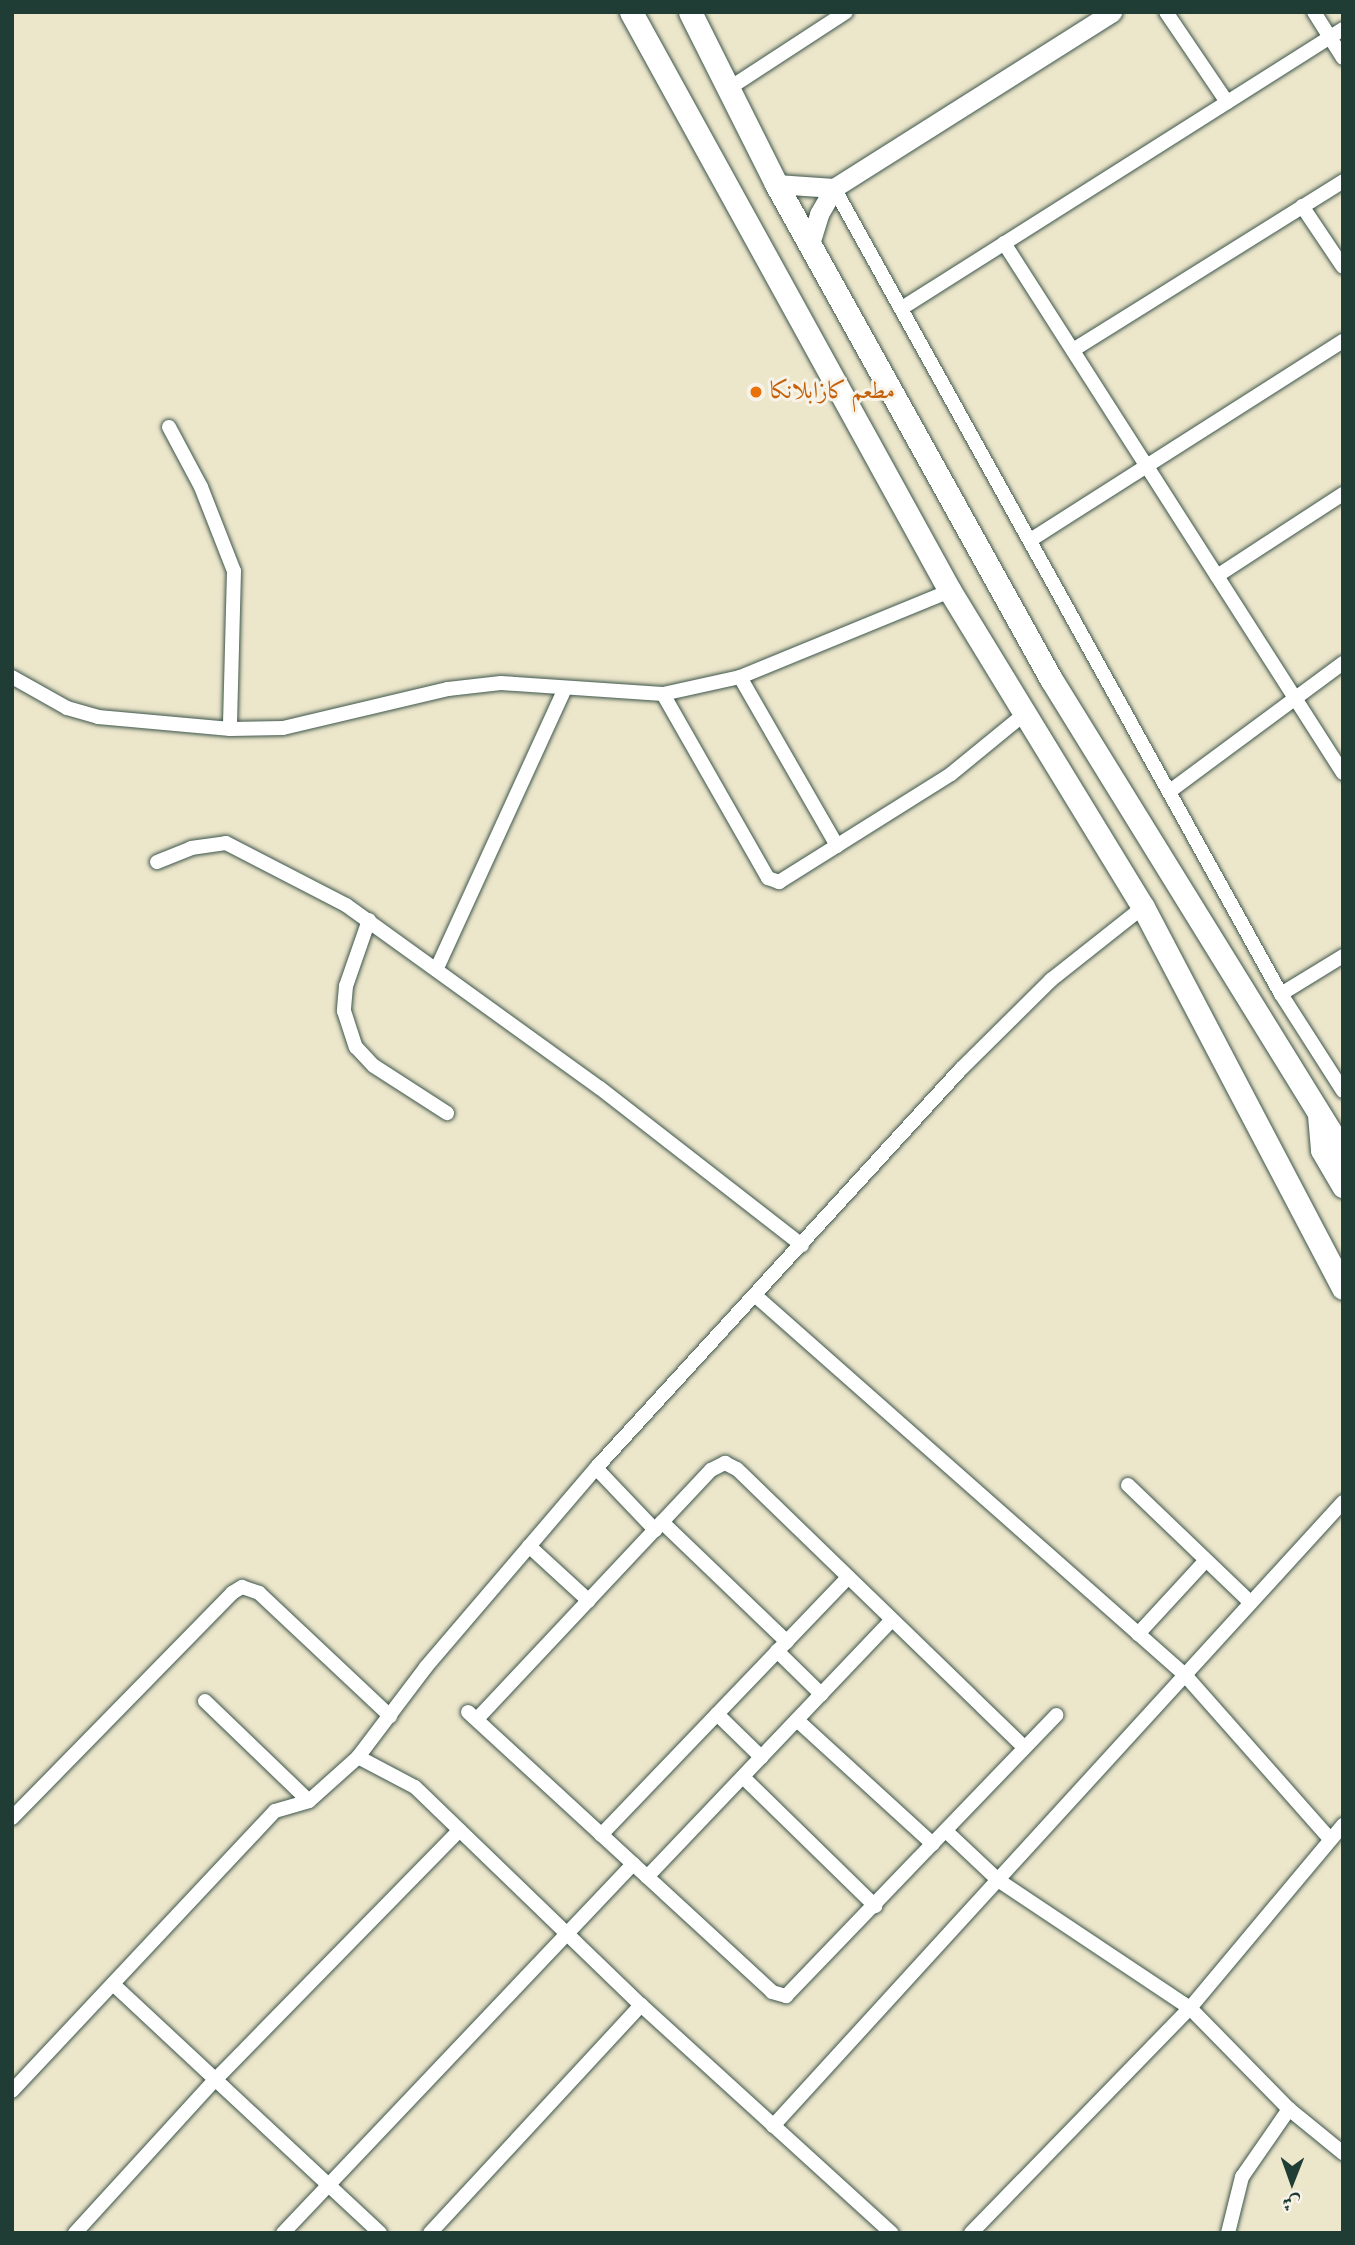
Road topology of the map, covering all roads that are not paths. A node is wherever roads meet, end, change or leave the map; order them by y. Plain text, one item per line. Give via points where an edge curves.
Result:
1 (631, 12) edge
2 (690, 12) edge
3 (846, 12) edge
4 (1112, 12) edge
5 (1166, 12) edge
6 (1314, 12) edge
7 (1343, 29) edge
8 (1329, 37) junction
9 (1343, 58) edge
10 (731, 87) junction
11 (1227, 102) junction
12 (1343, 181) edge
13 (776, 184) junction
14 (834, 188) junction
15 (1302, 206) junction
16 (1004, 243) junction
17 (810, 244) junction
18 (1343, 267) edge
19 (902, 308) junction
20 (1343, 341) edge
21 (1073, 350) junction
22 (169, 427) dead end
23 (1147, 466) junction
24 (1343, 494) edge
25 (1032, 538) junction
26 (1217, 576) junction
27 (950, 591) junction
28 (1343, 663) edge
29 (12, 677) edge
30 (740, 677) junction
31 (565, 689) junction
32 (663, 694) junction
33 (1295, 699) junction
34 (1023, 715) junction
35 (230, 729) junction
36 (1343, 773) edge
37 (1170, 791) junction
38 (837, 846) junction
39 (157, 862) dead end
40 (1143, 907) junction
41 (369, 920) junction
42 (1343, 956) edge
43 (437, 968) junction
44 (1281, 994) junction
45 (1343, 1091) edge
46 (447, 1113) dead end
47 (1319, 1113) junction
48 (1343, 1152) edge
49 (1343, 1186) edge
50 (802, 1245) junction
51 (1342, 1285) edge
52 (757, 1297) junction
53 (596, 1468) junction
54 (1128, 1485) dead end
55 (1343, 1502) edge
56 (659, 1526) junction
57 (528, 1546) junction
58 (1206, 1560) junction
59 (848, 1577) junction
60 (589, 1601) junction
61 (1251, 1603) junction
62 (892, 1620) junction
63 (1138, 1634) junction
64 (782, 1646) junction
65 (1185, 1675) junction
66 (821, 1695) junction
67 (205, 1701) dead end
68 (717, 1714) junction
69 (1056, 1715) dead end
70 (390, 1716) junction
71 (797, 1720) junction
72 (1024, 1747) junction
73 (358, 1757) junction
74 (761, 1757) junction
75 (743, 1777) junction
76 (309, 1801) junction
77 (12, 1818) edge
78 (1343, 1825) edge
79 (460, 1830) junction
80 (946, 1831) junction
81 (601, 1835) junction
82 (1329, 1838) junction
83 (933, 1844) junction
84 (633, 1864) junction
85 (647, 1877) junction
86 (998, 1880) junction
87 (874, 1906) junction
88 (567, 1934) junction
89 (113, 1984) junction
90 (640, 2005) junction
91 (1191, 2008) junction
92 (214, 2081) junction
93 (12, 2091) edge
94 (1289, 2109) junction
95 (773, 2126) junction
96 (1343, 2153) edge
97 (328, 2185) junction
98 (75, 2233) edge
99 (283, 2233) edge
100 (380, 2233) edge
101 (430, 2233) edge
102 (892, 2233) edge
103 (971, 2233) edge
104 (1228, 2233) edge

1 - 27 main road
2 - 10 main road
3 - 10 street
4 - 14 street
5 - 11 street
6 - 8 street
7 - 8 street
8 - 9 street
8 - 11 street
10 - 13 main road
11 - 16 street
12 - 15 street
13 - 14 street
13 - 17 main road
14 - 17 street via 818,214
14 - 19 street
15 - 18 street
15 - 21 street
16 - 19 street
16 - 21 street
17 - 47 main road via 1051,679
19 - 25 street
20 - 23 street
21 - 23 street
22 - 35 street via 201,487 234,571
23 - 25 street
23 - 26 street
24 - 26 street
25 - 37 street
26 - 33 street
27 - 30 street
27 - 34 main road
28 - 33 street
29 - 35 street via 67,708 97,717 165,727
30 - 32 street
30 - 38 street
31 - 32 street
31 - 35 street via 530,682 448,689 283,728
31 - 43 street
32 - 38 street via 768,878 784,880
33 - 36 street
33 - 37 street
34 - 38 street via 951,774
34 - 40 main road
37 - 44 street
39 - 41 street via 191,848 226,843
40 - 50 street via 1051,981 998,1033
40 - 51 main road
41 - 43 street
41 - 46 street via 346,986 344,1010 356,1047 374,1066
42 - 44 street
43 - 50 street
44 - 45 street
47 - 48 main road
47 - 49 main road via 1322,1150
50 - 52 street
52 - 53 street
52 - 63 street
53 - 56 street
53 - 57 street
54 - 58 street
55 - 61 street
56 - 59 street via 711,1470 730,1463
56 - 60 street
56 - 64 street
57 - 60 street
57 - 70 street
58 - 61 street
58 - 63 street
59 - 62 street
59 - 64 street
60 - 81 street via 473,1716
61 - 65 street
62 - 66 street
62 - 72 street
63 - 65 street
64 - 66 street
64 - 68 street
65 - 82 street
65 - 86 street
66 - 71 street
67 - 76 street
68 - 74 street
68 - 81 street
69 - 72 street
70 - 73 street
70 - 77 street via 259,1593 243,1587 232,1593
71 - 74 street
71 - 83 street
72 - 80 street
73 - 76 street
73 - 79 street via 415,1787
74 - 75 street
75 - 85 street
75 - 87 street
76 - 89 street via 275,1811
78 - 82 street
79 - 88 street
79 - 92 street
80 - 83 street
80 - 86 street
81 - 84 street
82 - 91 street
83 - 87 street
84 - 85 street
84 - 88 street
85 - 87 street via 778,1996 792,1994
86 - 91 street
86 - 95 street
88 - 90 street
88 - 97 street
89 - 92 street
89 - 93 street
90 - 95 street
90 - 101 street
91 - 94 street
91 - 103 street
92 - 97 street
92 - 98 street
94 - 96 street
94 - 104 street via 1242,2177
95 - 102 street
97 - 99 street
97 - 100 street

